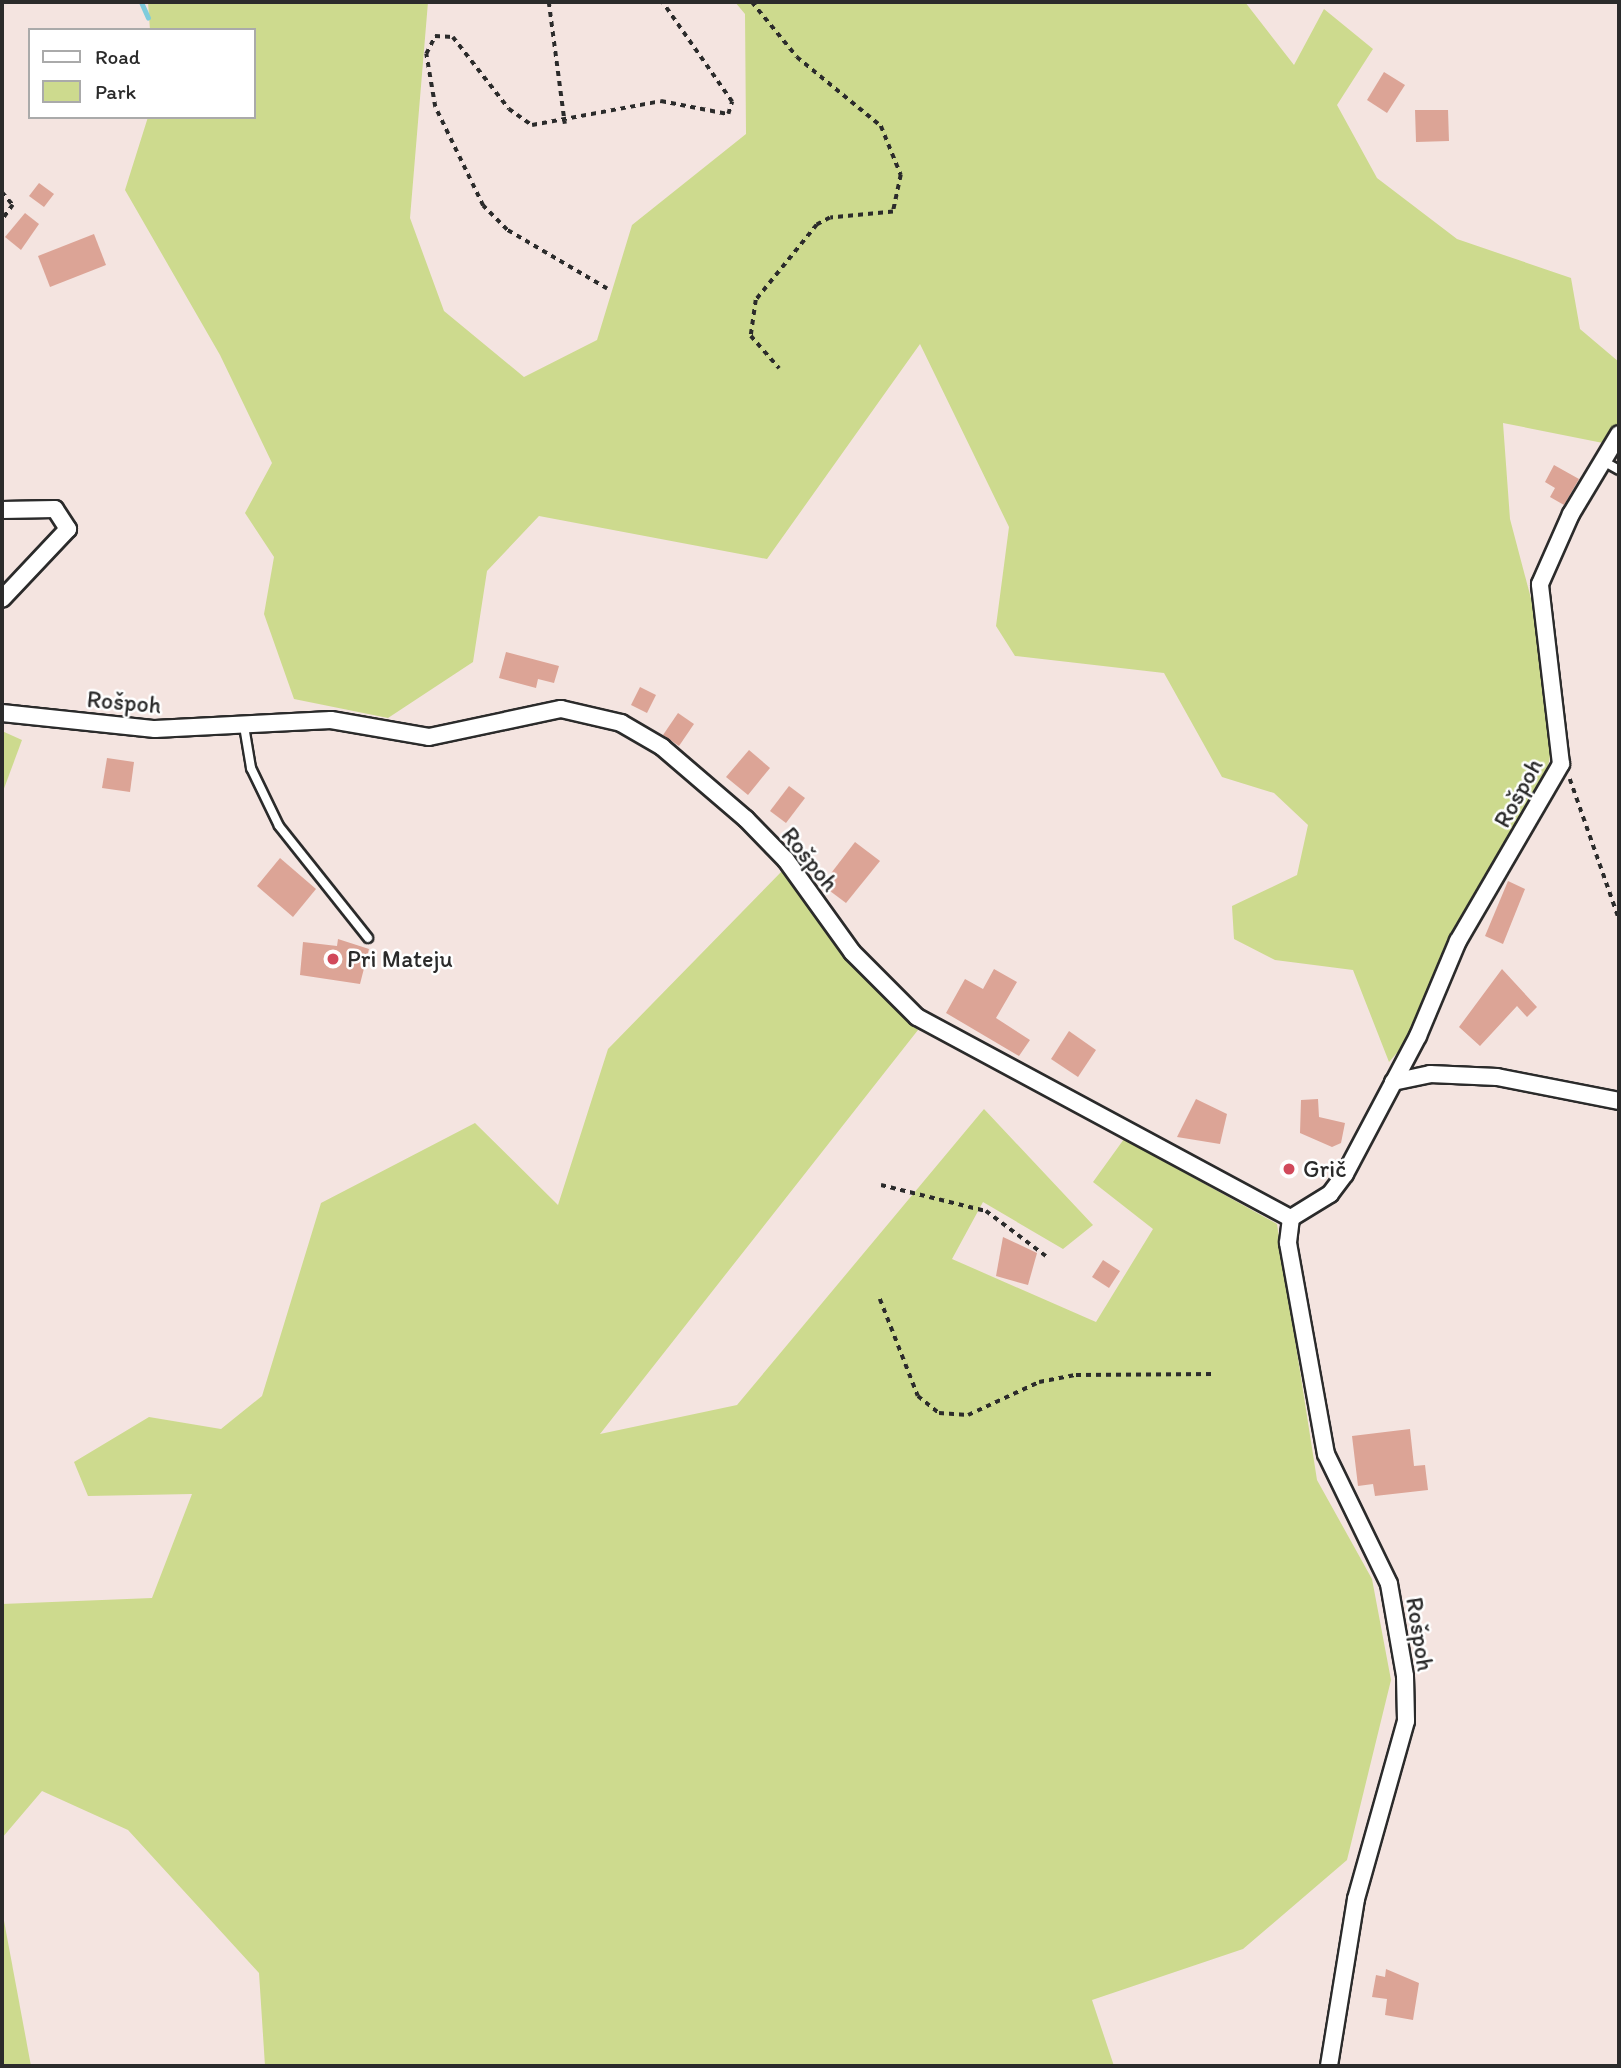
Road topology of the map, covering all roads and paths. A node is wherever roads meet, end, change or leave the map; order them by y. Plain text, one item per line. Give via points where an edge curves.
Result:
1 (549, 2) edge
2 (662, 2) edge
3 (752, 2) edge
4 (565, 124) junction
5 (2, 192) edge
6 (2, 220) edge
7 (607, 289) dead end
8 (779, 368) dead end
9 (1619, 434) edge
10 (1603, 461) junction
11 (1619, 470) edge
12 (2, 510) edge
13 (2, 598) edge
14 (2, 713) edge
15 (244, 726) junction
16 (1561, 764) junction
17 (1619, 919) edge
18 (368, 938) dead end
19 (1393, 1082) junction
20 (1619, 1101) edge
21 (881, 1185) dead end
22 (1291, 1218) junction
23 (1046, 1256) dead end
24 (880, 1299) dead end
25 (1213, 1374) dead end
26 (1329, 2066) edge

1 - 4 path
2 - 4 path via 732,102 731,111 661,101
3 - 8 path via 797,57 881,127 901,175 893,212 842,216 817,225 756,300 751,336
4 - 7 path via 520,120 453,37 429,42 426,72 435,107 483,206 507,230
5 - 6 path via 13,205
9 - 10 street, Rošpoh
10 - 11 lane
10 - 16 street, Rošpoh via 1540,584
12 - 13 street via 55,509 68,529
14 - 15 street, Rošpoh via 155,729
15 - 18 lane via 250,768 279,826
15 - 22 street, Rošpoh via 331,720 429,737 561,709 621,723 662,747 746,819 786,860 852,952 917,1017
16 - 17 path
16 - 19 street, Rošpoh via 1458,941
19 - 20 street via 1430,1074 1497,1077
19 - 22 street, Rošpoh via 1330,1194
21 - 23 path via 986,1211
22 - 26 street, Rošpoh via 1288,1243 1326,1454 1389,1584 1405,1676 1406,1721 1356,1899
24 - 25 path via 918,1396 939,1413 968,1415 1067,1376

